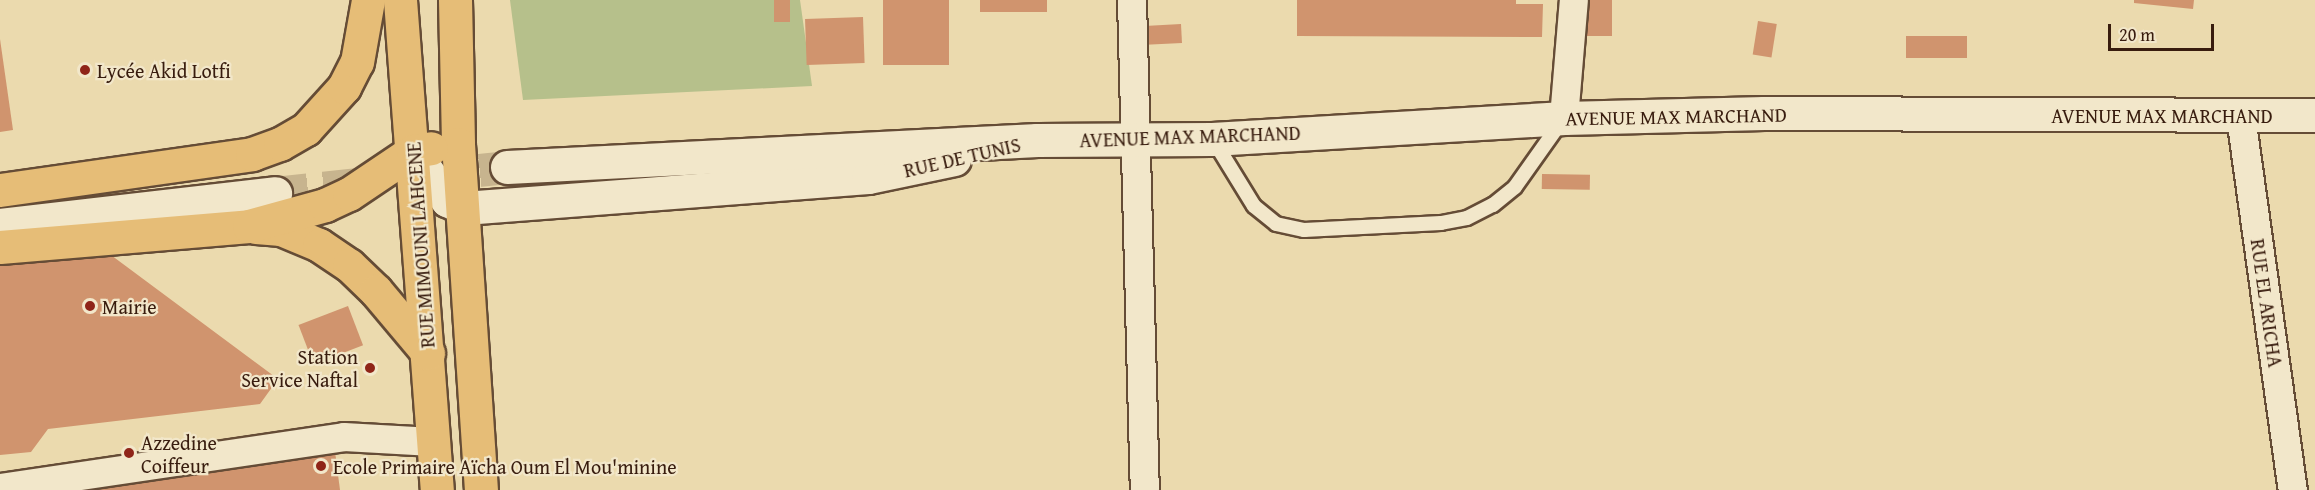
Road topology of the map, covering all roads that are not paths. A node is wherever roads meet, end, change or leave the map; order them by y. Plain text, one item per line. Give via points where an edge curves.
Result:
1 (368, 0) edge
2 (400, 0) edge
3 (455, 0) edge
4 (1132, 0) edge
5 (1574, 0) edge
6 (2315, 115) edge
7 (2241, 117) junction
8 (1564, 118) junction
9 (1133, 138) junction
10 (1212, 139) junction
11 (1037, 140) junction
12 (458, 144) junction
13 (413, 151) junction
14 (507, 167) tunnel mouth
15 (0, 190) edge
16 (274, 193) tunnel mouth
17 (464, 208) junction
18 (0, 225) edge
19 (249, 226) junction
20 (0, 247) edge
21 (428, 354) junction
22 (433, 442) junction
23 (0, 488) edge
24 (437, 490) edge
25 (481, 490) edge
26 (1145, 490) edge
27 (2293, 490) edge

1 - 15 main road via 357,62 344,87 306,129 280,144 252,154
2 - 13 main road, RUE MIMOUNI LAHCENE
3 - 12 main road
4 - 9 street
5 - 8 street
6 - 7 main road, AVENUE MAX MARCHAND
7 - 8 main road, AVENUE MAX MARCHAND via 1764,113
7 - 27 street, RUE EL ARICHA
8 - 10 main road, AVENUE MAX MARCHAND
8 - 10 lane via 1508,193 1467,218 1441,223 1304,230 1276,224 1254,207
9 - 10 main road, AVENUE MAX MARCHAND
9 - 11 main road, AVENUE MAX MARCHAND
9 - 26 street
11 - 14 main road, RUE DE TUNIS
11 - 17 main road, RUE DE TUNIS via 868,177
12 - 13 main road
12 - 17 main road
13 - 17 main road via 447,200
13 - 19 main road via 349,194 325,205
13 - 21 main road, RUE MIMOUNI LAHCENE
16 - 18 main road
17 - 25 main road
19 - 20 main road
19 - 21 main road via 281,230 319,245 349,265
21 - 22 main road, RUE MIMOUNI LAHCENE
22 - 23 street via 344,437
22 - 24 main road, RUE MIMOUNI LAHCENE

